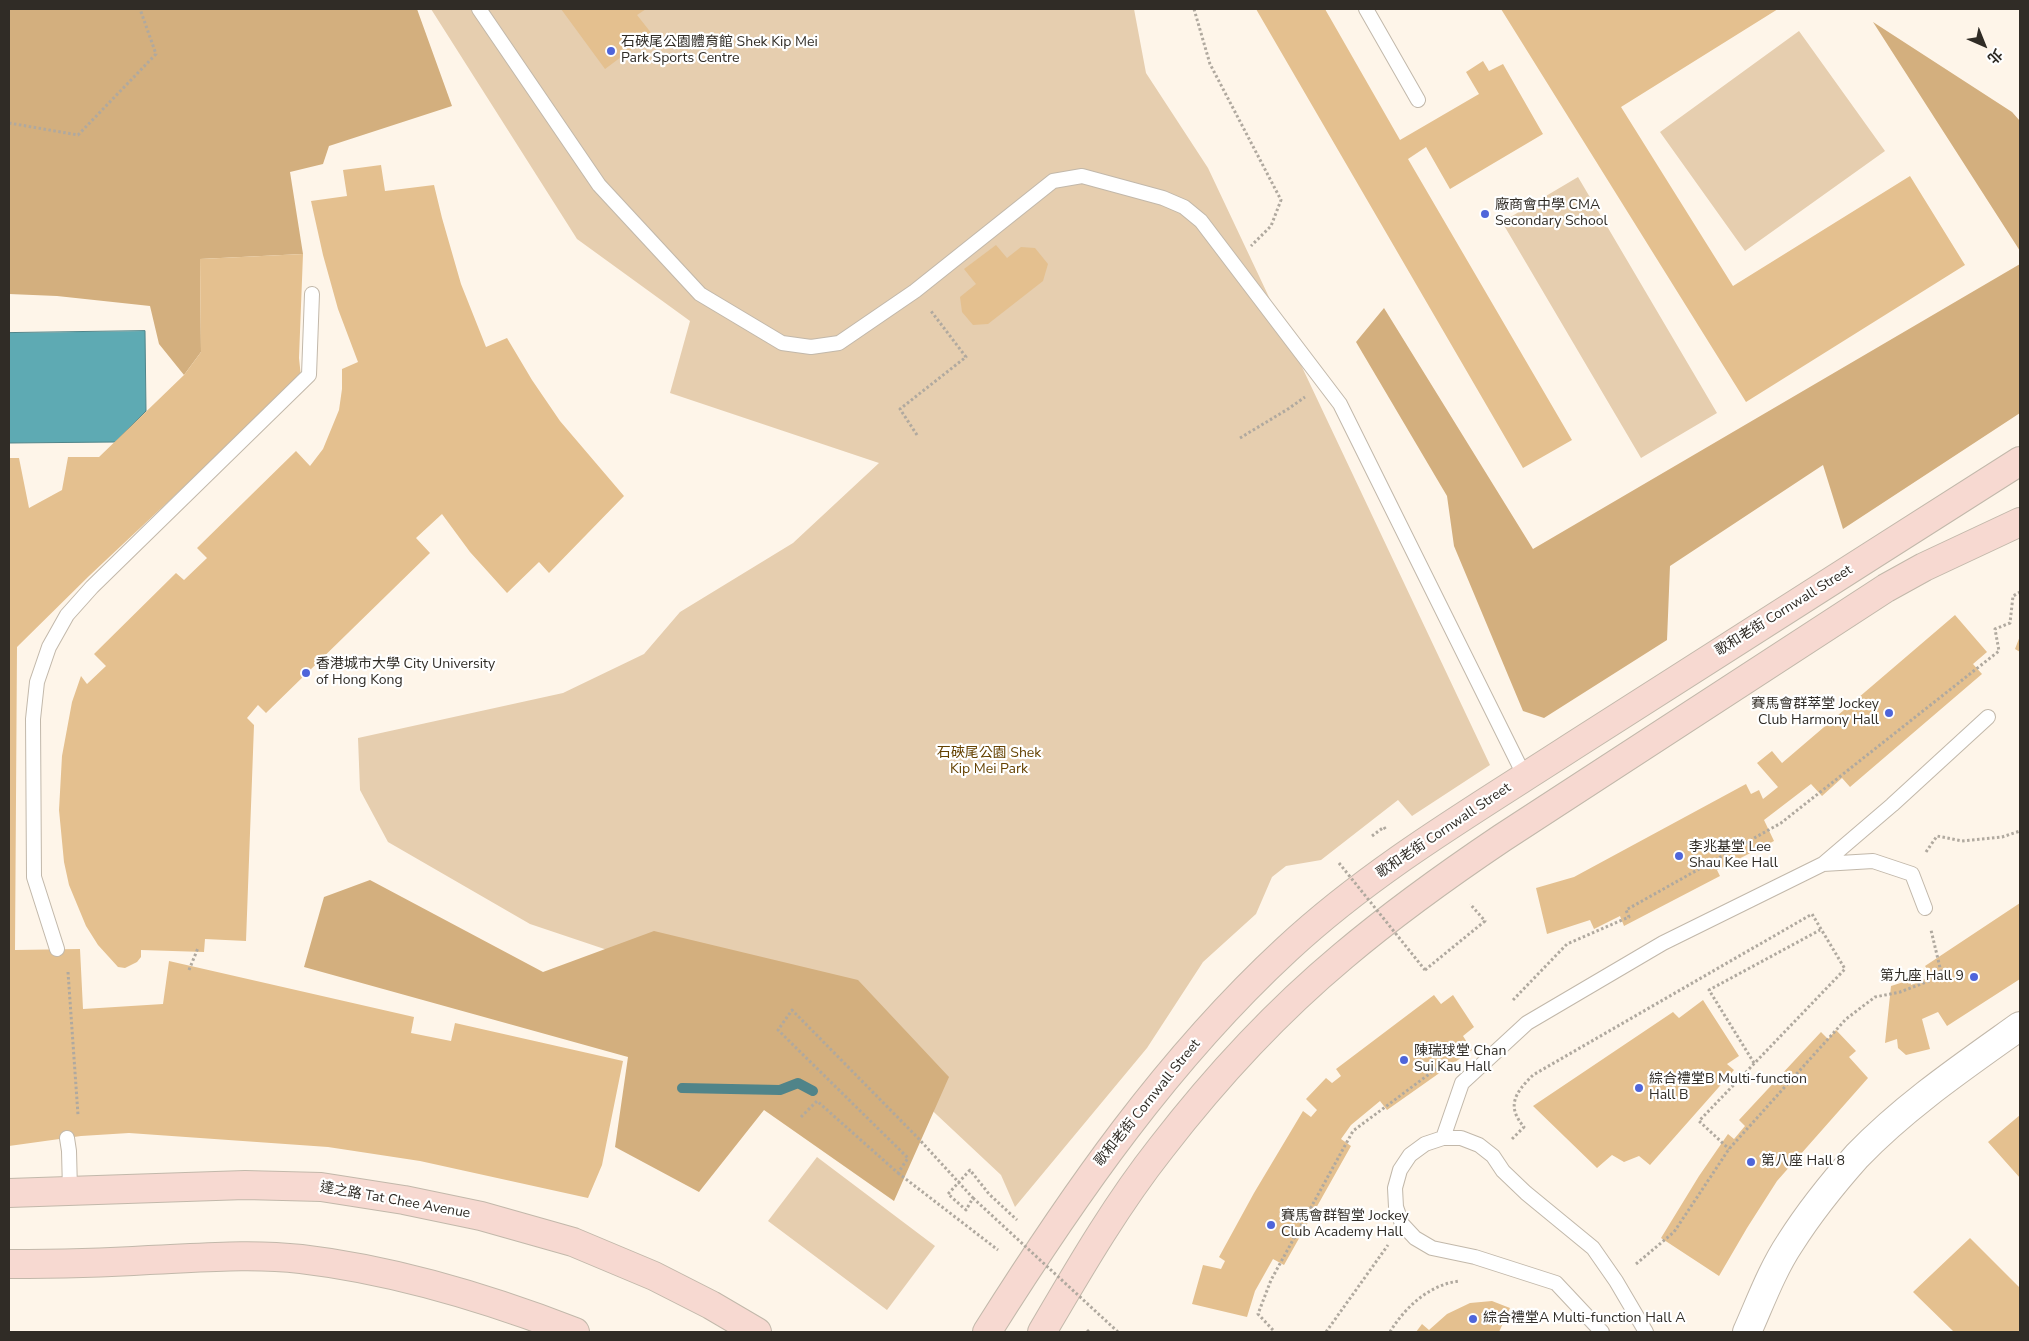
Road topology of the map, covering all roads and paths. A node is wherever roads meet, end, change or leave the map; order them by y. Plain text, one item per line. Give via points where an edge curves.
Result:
1 (140, 9) edge
2 (479, 9) edge
3 (1366, 9) edge
4 (1418, 100) dead end
5 (9, 123) edge
6 (915, 291) junction
7 (312, 294) dead end
8 (1308, 394) dead end
9 (917, 435) dead end
10 (1240, 438) dead end
11 (2020, 461) edge
12 (2020, 522) edge
13 (2020, 592) edge
14 (1999, 651) dead end
15 (1988, 717) dead end
16 (1525, 777) junction
17 (2020, 831) edge
18 (1339, 863) dead end
19 (1823, 864) junction
20 (1912, 874) junction
21 (1470, 904) dead end
22 (1925, 908) joint
23 (1820, 930) junction
24 (198, 948) dead end
25 (57, 949) dead end
26 (68, 969) dead end
27 (189, 970) dead end
28 (2020, 1026) edge
29 (1754, 1063) junction
30 (801, 1117) dead end
31 (78, 1122) dead end
32 (67, 1138) dead end
33 (1443, 1138) junction
34 (1729, 1149) junction
35 (1493, 1156) junction
36 (898, 1173) junction
37 (70, 1190) junction
38 (9, 1193) edge
39 (973, 1198) junction
40 (1016, 1219) dead end
41 (1402, 1224) junction
42 (1674, 1232) dead end
43 (998, 1250) dead end
44 (9, 1264) edge
45 (1468, 1280) dead end
46 (575, 1332) edge
47 (757, 1332) edge
48 (987, 1332) edge
49 (1042, 1332) edge
50 (1118, 1332) edge
51 (1271, 1332) edge
52 (1275, 1332) edge
53 (1326, 1332) edge
54 (1390, 1332) edge
55 (1602, 1332) edge
56 (1646, 1332) edge
57 (1747, 1332) edge

1 - 5 path via 156,54 78,135
2 - 6 lane via 599,185 700,294 782,343 811,348 839,343
3 - 4 lane
6 - 9 path via 966,357 900,409
6 - 16 lane via 1053,181 1082,176 1163,198 1184,207 1202,221 1340,404
7 - 25 lane via 309,375 92,587 67,615 49,647 37,682 33,719 34,877
8 - 10 path
11 - 16 main road, 歌和老街 Cornwall Street
12 - 49 main road via 1886,588 1494,844 1393,915 1343,956 1249,1045 1160,1148 1112,1218
13 - 14 path via 2013,596 2010,623 1995,629
15 - 19 lane
16 - 48 main road, 歌和老街 Cornwall Street via 1361,888 1288,948 1240,995 1183,1056 1106,1153
17 - 20 path via 2002,837 1962,841 1937,836
18 - 21 path, bridge via 1425,970 1485,921
19 - 20 lane via 1873,861
19 - 33 lane via 1663,943 1527,1023 1462,1083
20 - 22 lane
22 - 34 path via 1942,976 1900,992 1875,997 1846,1018
23 - 29 path via 1845,969
23 - 29 path via 1709,990
23 - 35 path via 1812,914 1533,1075 1520,1088 1513,1104 1516,1117 1524,1128
24 - 27 path
26 - 31 path
28 - 57 street via 1907,1110 1857,1156 1817,1204 1789,1245
29 - 34 path via 1700,1121
30 - 36 path via 817,1101
32 - 37 lane
33 - 35 lane via 1461,1138 1479,1145
33 - 41 lane via 1425,1144 1410,1155 1400,1170 1394,1188
34 - 42 path
35 - 56 lane via 1526,1193 1593,1248
36 - 39 path via 908,1158 778,1030 792,1010
36 - 43 path
37 - 38 main road, 達之路 Tat Chee Avenue
37 - 47 main road, 達之路 Tat Chee Avenue via 245,1185 321,1187 404,1200 471,1214 573,1242 654,1276
39 - 40 path via 966,1210 948,1194 970,1170 989,1194
39 - 50 path, bridge
41 - 53 path
41 - 55 lane via 1415,1238 1432,1248 1475,1257 1556,1283
44 - 46 main road via 232,1256 300,1259 457,1291
45 - 54 path via 1452,1282 1424,1294 1400,1315
51 - 52 path

